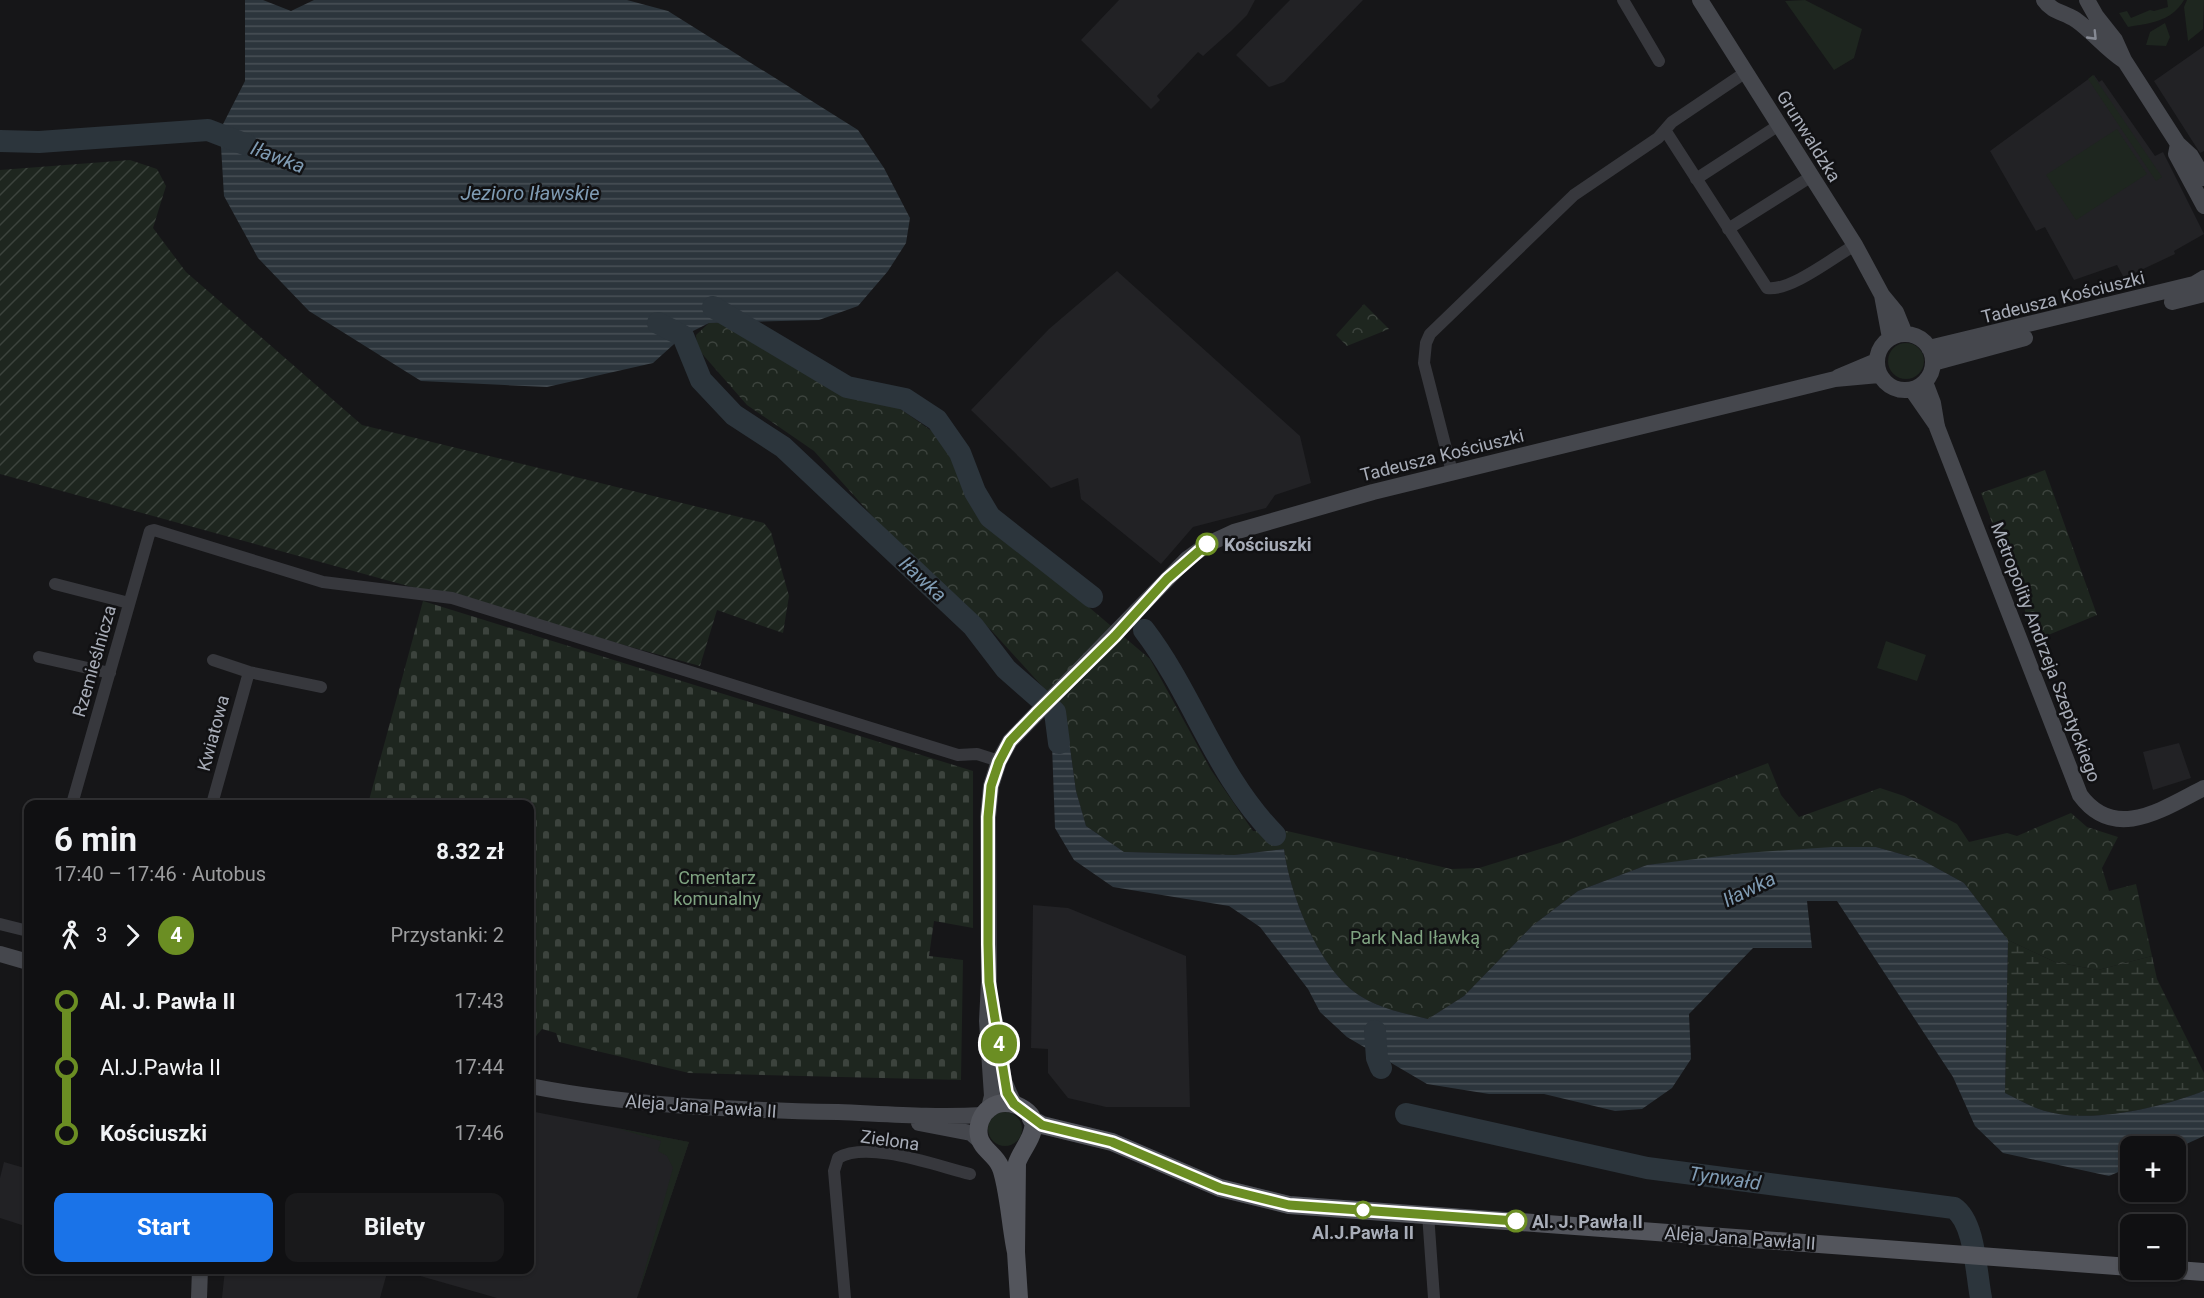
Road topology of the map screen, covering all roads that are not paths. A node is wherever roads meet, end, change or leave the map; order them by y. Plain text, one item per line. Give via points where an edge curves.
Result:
1 (1623, 0) edge
2 (1700, 0) edge
3 (2087, 0) edge
4 (2042, 1) edge
5 (2061, 13) junction
6 (2124, 60) junction
7 (1659, 61) dead end
8 (1746, 72) junction
9 (1779, 125) junction
10 (1665, 130) junction
11 (2178, 144) junction
12 (1812, 176) junction
13 (1696, 178) junction
14 (2204, 178) edge
15 (2204, 206) edge
16 (1728, 229) junction
17 (1855, 245) junction
18 (2204, 278) edge
19 (2204, 294) edge
20 (1898, 336) junction
21 (1931, 355) junction
22 (1878, 368) junction
23 (1918, 386) junction
24 (1452, 472) junction
25 (55, 584) dead end
26 (129, 603) junction
27 (39, 657) dead end
28 (213, 660) dead end
29 (249, 672) junction
30 (110, 673) junction
31 (321, 687) dead end
32 (999, 762) junction
33 (2204, 788) edge
34 (73, 800) edge
35 (213, 800) edge
36 (0, 924) edge
37 (24, 931) edge
38 (0, 954) edge
39 (24, 961) edge
40 (989, 982) junction
41 (534, 1087) edge
42 (1014, 1104) junction
43 (986, 1111) junction
44 (874, 1113) junction
45 (1031, 1119) junction
46 (980, 1140) junction
47 (1024, 1149) junction
48 (992, 1154) junction
49 (1143, 1156) junction
50 (970, 1174) dead end
51 (1428, 1214) junction
52 (1016, 1252) junction
53 (2120, 1266) edge
54 (2186, 1271) edge
55 (2204, 1272) edge
56 (200, 1274) edge
57 (198, 1298) edge
58 (845, 1298) edge
59 (1019, 1298) edge
60 (1434, 1298) edge

1 - 7 street
2 - 8 main road, Grunwaldzka
3 - 5 main road via 2072,13
3 - 6 main road
4 - 5 main road
5 -> 6 main road via 2076,20
6 - 11 main road
8 - 9 main road, Grunwaldzka
8 - 10 street
9 - 12 main road, Grunwaldzka
9 - 13 street
10 - 13 street
10 - 24 street via 1574,195 1430,334 1424,363
11 - 14 main road via 2191,156
11 - 15 main road via 2176,154
12 - 16 street
12 - 17 main road, Grunwaldzka
13 - 16 street
16 - 17 street via 1762,285 1774,289 1794,282
17 - 20 main road, Grunwaldzka via 1882,295 1896,312
18 - 21 main road, Tadeusza Kościuszki via 2194,284
19 - 21 main road, Tadeusza Kościuszki
20 - 21 main road via 1915,336
20 - 22 main road via 1878,352
21 - 23 main road
22 - 23 main road via 1897,389
22 - 24 main road, Tadeusza Kościuszki
23 - 33 main road, Metropolity Andrzeja Szeptyckiego via 1933,403 1937,427 2074,783 2087,804 2107,817 2131,819
24 - 32 main road, Tadeusza Kościuszki via 1234,532 1208,544 1167,579 1010,741
25 - 26 street
26 - 30 street, Rzemieślnicza
26 - 32 street, Rzemieślnicza via 150,531 154,530 323,582 452,598 958,755 976,754
27 - 30 street
28 - 29 street
29 - 31 street
29 - 35 street, Kwiatowa
30 - 34 street, Rzemieślnicza
32 - 40 main road, Tadeusza Kościuszki via 991,786 988,817
36 - 37 street
38 - 39 main road
40 - 42 main road via 1004,1081
40 - 43 main road via 987,1021 992,1096
41 - 44 main road, Aleja Jana Pawła II via 653,1105
42 - 43 main road via 1001,1103
42 - 45 main road
43 - 44 main road, Aleja Jana Pawła II
43 - 46 main road via 978,1126
44 - 46 main road, Aleja Jana Pawła II via 971,1133
45 - 47 main road via 1033,1130
45 - 49 main road, Aleja Jana Pawła II via 1112,1142
46 - 48 main road
47 - 48 main road via 1006,1158
47 - 49 main road, Aleja Jana Pawła II via 1052,1139
47 - 52 main road via 1017,1163
48 - 52 main road via 1003,1178
49 - 51 main road, Aleja Jana Pawła II via 1220,1188 1289,1205
50 - 58 street, Zielona via 860,1151 838,1158 834,1171
51 - 53 main road, Aleja Jana Pawła II
51 - 60 street
52 - 59 main road
54 - 55 main road
56 - 57 main road

